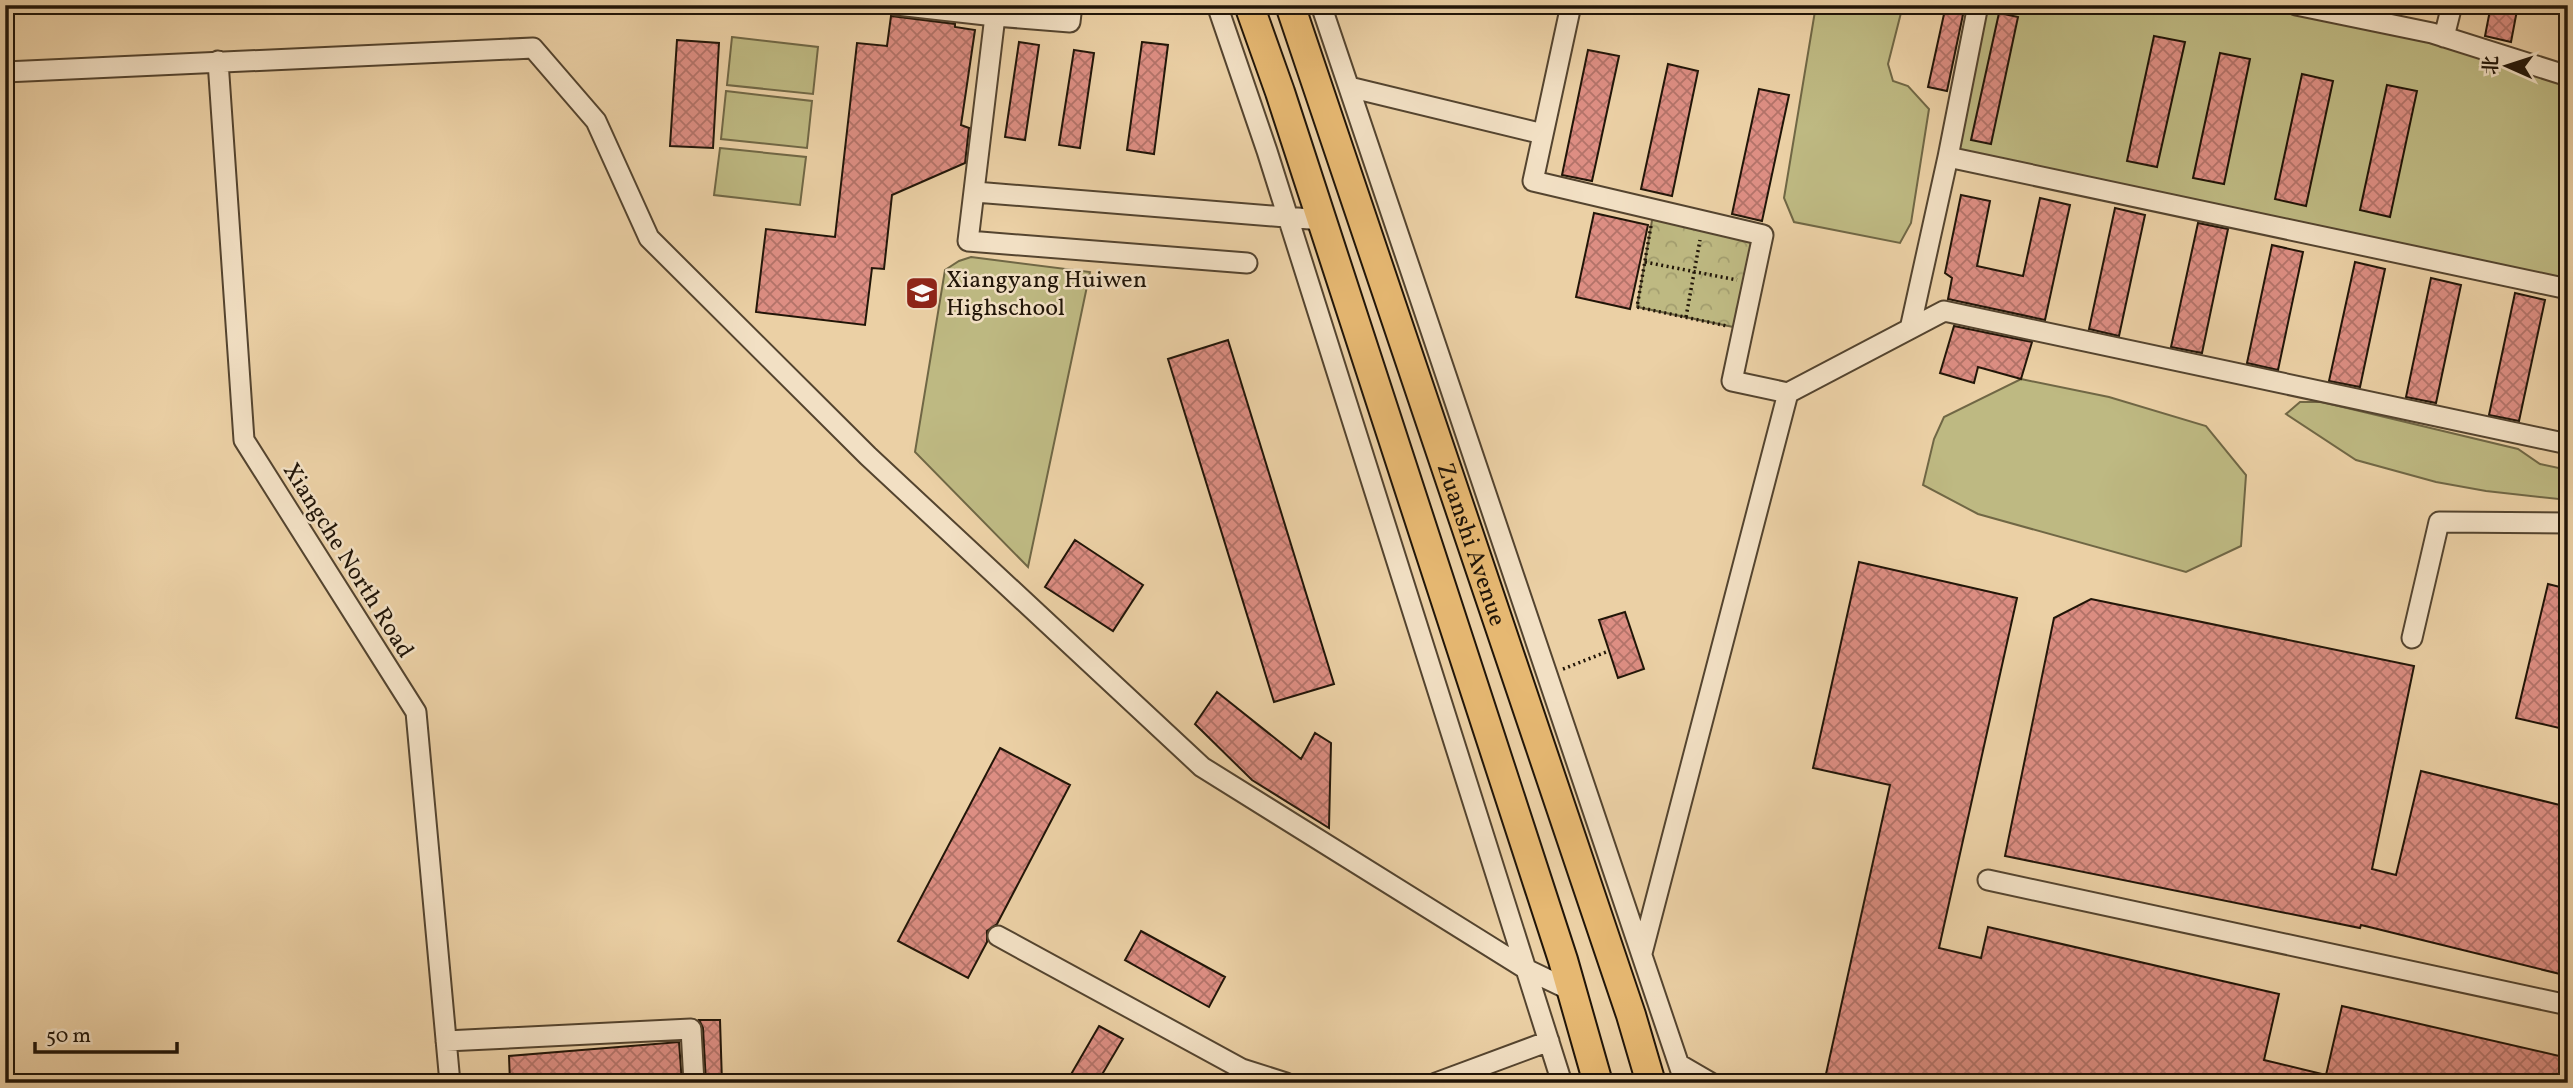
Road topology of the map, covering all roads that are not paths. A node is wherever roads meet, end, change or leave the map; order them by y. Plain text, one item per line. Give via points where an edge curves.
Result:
1 (897, 5) edge
2 (1072, 5) edge
3 (1217, 5) edge
4 (1249, 5) edge
5 (1290, 5) edge
6 (1321, 5) edge
7 (1571, 5) edge
8 (1978, 5) edge
9 (2295, 5) edge
10 (2452, 5) edge
11 (995, 16) junction
12 (2444, 37) junction
13 (218, 61) junction
14 (5, 72) edge
15 (2568, 76) edge
16 (1349, 87) junction
17 (1543, 134) junction
18 (1948, 157) junction
19 (975, 192) junction
20 (1287, 215) junction
21 (1322, 220) junction
22 (1247, 263) dead end
23 (2568, 289) edge
24 (1910, 328) junction
25 (1788, 393) junction
26 (2568, 444) edge
27 (2568, 523) edge
28 (2412, 638) dead end
29 (1988, 880) dead end
30 (999, 936) dead end
31 (1642, 953) junction
32 (1526, 969) junction
33 (1572, 991) junction
34 (2568, 1005) edge
35 (446, 1041) junction
36 (1549, 1041) junction
37 (1683, 1074) edge
38 (1649, 1079) edge
39 (450, 1083) edge
40 (694, 1083) edge
41 (1286, 1083) edge
42 (1436, 1083) edge
43 (1562, 1083) edge
44 (1598, 1083) edge
45 (1711, 1083) edge

1 - 11 street
2 - 11 street via 1070,22
3 - 20 street
4 - 21 highway, Zuanshi Avenue
5 - 38 highway, Zuanshi Avenue via 1627,1002
6 - 16 street
7 - 17 street
8 - 18 street
9 - 12 street
10 - 12 street
11 - 19 street
12 - 15 street
13 - 14 street
13 - 32 street via 533,48 596,121 649,238 868,456 1181,749 1213,775
13 - 35 street, Xiangche North Road via 244,440 416,712
16 - 17 street
16 - 31 street
17 - 25 street via 1533,181 1763,235 1732,381
18 - 23 street
18 - 24 street
19 - 20 street
19 - 22 street via 968,241
20 - 21 street
20 - 32 street
21 - 33 highway, Zuanshi Avenue
24 - 25 street
24 - 26 street via 1944,311
25 - 31 street
27 - 28 street via 2439,522
29 - 34 street
30 - 41 street via 1242,1069
31 - 37 street
32 - 33 street
32 - 36 street
33 - 44 highway, Zuanshi Avenue
35 - 39 street, Xiangche North Road
35 - 40 street via 691,1029
36 - 42 street
36 - 43 street
37 - 38 street
37 - 45 street

